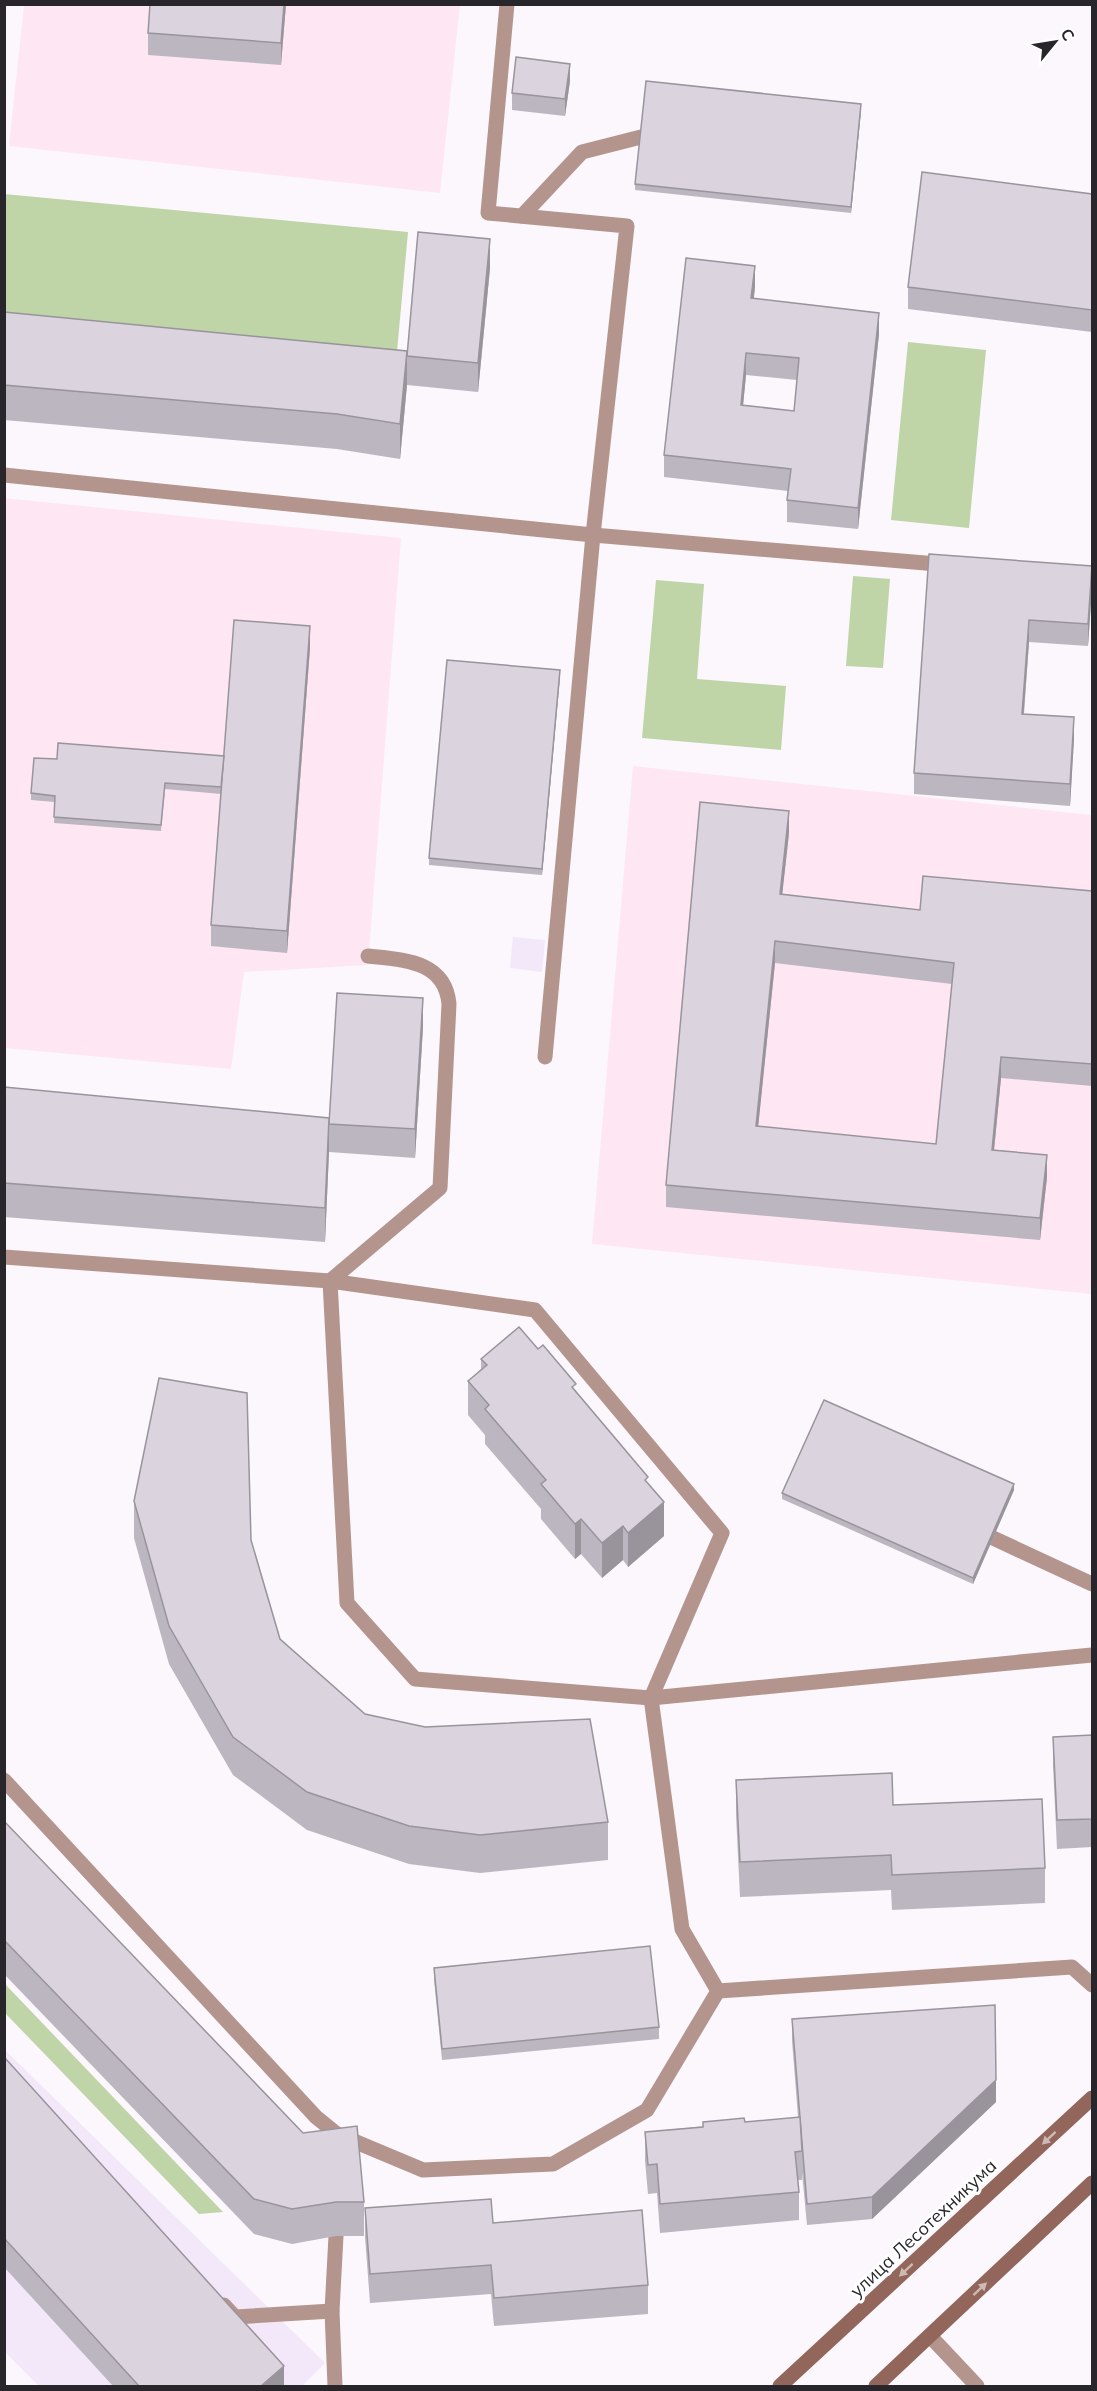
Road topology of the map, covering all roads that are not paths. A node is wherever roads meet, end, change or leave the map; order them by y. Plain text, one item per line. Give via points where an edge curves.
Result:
1 (507, 4) edge
2 (641, 137) edge
3 (522, 216) junction
4 (4, 475) edge
5 (593, 535) junction
6 (964, 567) edge
7 (368, 956) dead end
8 (545, 1057) dead end
9 (4, 1257) edge
10 (330, 1281) junction
11 (993, 1538) edge
12 (1092, 1584) edge
13 (1092, 1654) edge
14 (651, 1698) junction
15 (4, 1780) edge
16 (1092, 1985) edge
17 (718, 1991) junction
18 (1092, 2098) edge
19 (337, 2134) junction
20 (335, 2154) edge
21 (1092, 2183) edge
22 (336, 2236) edge
23 (211, 2291) edge
24 (332, 2311) junction
25 (930, 2336) junction
26 (335, 2386) edge
27 (780, 2386) edge
28 (876, 2386) edge
29 (977, 2386) edge

1 - 3 lane via 488,213
2 - 3 lane via 582,152
3 - 5 lane via 627,226
4 - 5 lane
5 - 6 lane
5 - 8 lane
7 - 10 lane via 419,963 434,972 447,991 440,1188
9 - 10 lane
10 - 14 lane via 348,1603 415,1679
10 - 14 lane via 535,1310 722,1533
11 - 12 lane
13 - 14 lane
14 - 17 lane via 682,1929
15 - 19 lane via 316,2117
16 - 17 lane via 1072,1967
17 - 19 lane via 647,2110 553,2164 423,2170
18 -> 27 main road, улица Лесотехникума
19 - 20 lane
25 -> 21 main road
22 - 24 lane
23 - 24 lane via 235,2317
24 - 26 lane
25 - 28 main road
25 - 29 lane

